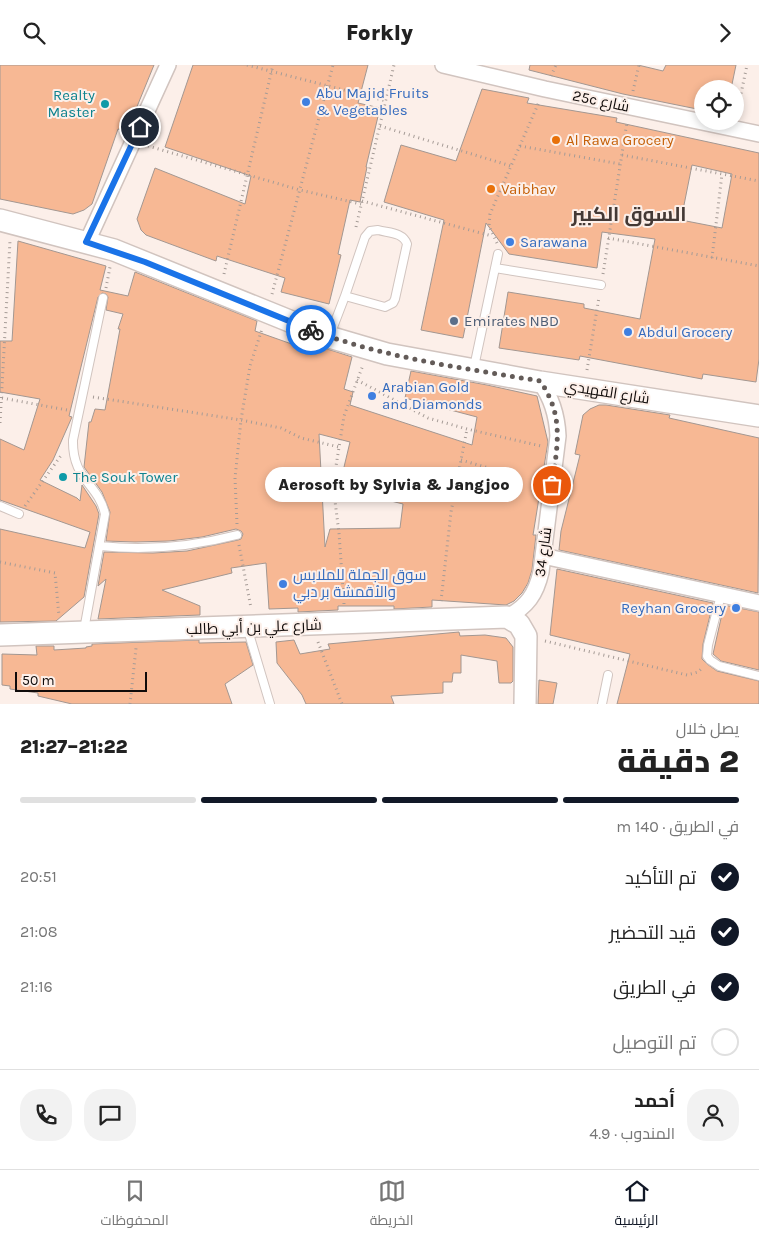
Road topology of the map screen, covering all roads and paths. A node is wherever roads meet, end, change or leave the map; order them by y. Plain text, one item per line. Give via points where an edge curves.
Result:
1 (168, 65) edge
2 (247, 65) edge
3 (273, 65) edge
4 (333, 65) edge
5 (394, 65) edge
6 (443, 65) edge
7 (639, 65) edge
8 (747, 65) edge
9 (271, 71) junction
10 (744, 80) edge
11 (328, 87) junction
12 (545, 89) junction
13 (386, 101) junction
14 (629, 107) junction
15 (694, 121) edge
16 (380, 126) junction
17 (738, 130) edge
18 (759, 135) edge
19 (132, 142) junction
20 (520, 146) junction
21 (622, 155) junction
22 (620, 164) junction
23 (511, 166) junction
24 (722, 174) junction
25 (247, 175) junction
26 (759, 181) edge
27 (300, 190) junction
28 (361, 203) junction
29 (6, 221) edge
30 (354, 233) dead end
31 (608, 239) junction
32 (86, 242) junction
33 (114, 250) junction
34 (498, 254) dead end
35 (712, 258) junction
36 (759, 266) edge
37 (495, 268) junction
38 (601, 285) junction
39 (219, 292) junction
40 (345, 297) junction
41 (103, 299) joint
42 (268, 311) junction
43 (329, 337) junction
44 (368, 349) junction
45 (474, 369) junction
46 (358, 380) junction
47 (540, 381) junction
48 (584, 389) junction
49 (82, 395) junction
50 (2, 398) junction
51 (79, 412) junction
52 (759, 416) edge
53 (241, 420) junction
54 (0, 423) edge
55 (467, 429) junction
56 (73, 440) junction
57 (339, 447) junction
58 (557, 450) junction
59 (462, 460) junction
60 (506, 473) dead end
61 (0, 506) edge
62 (20, 514) joint
63 (238, 535) junction
64 (100, 546) junction
65 (543, 556) junction
66 (0, 562) edge
67 (721, 595) junction
68 (759, 603) edge
69 (441, 605) dead end
70 (344, 607) dead end
71 (507, 617) junction
72 (60, 619) dead end
73 (312, 625) junction
74 (251, 627) junction
75 (137, 630) junction
76 (84, 632) junction
77 (0, 635) edge
78 (526, 636) junction
79 (710, 661) junction
80 (608, 675) dead end
81 (759, 676) edge
82 (130, 704) edge
83 (270, 704) edge
84 (342, 704) edge
85 (525, 704) edge
86 (602, 704) edge

1 - 19 street
2 - 9 path
3 - 9 path
4 - 11 path
5 - 13 path
6 - 12 street, 25c شارع
7 - 14 path
8 - 10 path
9 - 11 path
9 - 25 path
11 - 13 path
11 - 27 path
12 - 14 street, 25c شارع
12 - 20 path
13 - 16 path
14 - 15 street, 25c شارع
14 - 21 path
16 - 23 path
16 - 28 path
17 - 18 street, 25c شارع
19 - 25 path
19 - 32 street
20 - 22 path
20 - 23 path
21 - 22 path
21 - 24 path
22 - 31 path
23 - 28 path via 490,213 489,226 493,236
24 - 26 path
24 - 35 path
25 - 27 path
25 - 39 path
27 - 28 path
27 - 42 path
28 - 30 path
29 - 32 street, شارع الفهيدي
29 - 50 path
31 - 35 path
31 - 38 path
32 - 33 street, شارع الفهيدي
33 - 39 street, شارع الفهيدي
33 - 41 path
34 - 37 lane
35 - 36 path
37 - 38 lane
37 - 45 lane
38 - 48 path
39 - 42 street, شارع الفهيدي
40 - 40 lane via 367,234 378,231 404,237 407,247 393,303 385,307
40 - 43 lane
41 - 49 lane
42 - 43 street, شارع الفهيدي
42 - 53 path via 250,366
43 - 44 street, شارع الفهيدي
44 - 45 street, شارع الفهيدي
44 - 46 path
45 - 47 street, شارع الفهيدي
46 - 55 path via 428,418
46 - 57 path via 344,417
47 - 48 street, شارع الفهيدي
47 - 58 street, شارع 34 via 558,421
48 - 52 street, شارع الفهيدي
49 - 51 lane
49 - 53 path
50 - 51 path
50 - 54 path
51 - 56 lane
53 - 57 path via 281,428 301,438
53 - 63 path via 235,478
55 - 58 path
55 - 59 path
56 - 62 path
56 - 64 lane via 78,471 104,506 105,522
57 - 70 path via 333,485
58 - 65 street, شارع 34
59 - 60 path
59 - 69 path
61 - 62 lane
63 - 64 lane via 170,548
63 - 74 path
64 - 76 lane
65 - 67 street
65 - 71 street, شارع 34 via 538,587 531,599
66 - 72 path via 55,573
67 - 68 street
67 - 79 lane via 708,645
71 - 73 street, شارع علي بن أبي طالب
71 - 78 street via 519,624
73 - 74 street, شارع علي بن أبي طالب
73 - 84 path
74 - 75 street, شارع علي بن أبي طالب
74 - 83 lane
75 - 76 street, شارع علي بن أبي طالب
75 - 82 path
76 - 77 street, شارع علي بن أبي طالب
78 - 79 path via 687,675 698,673
78 - 85 street
79 - 81 lane
80 - 86 lane

